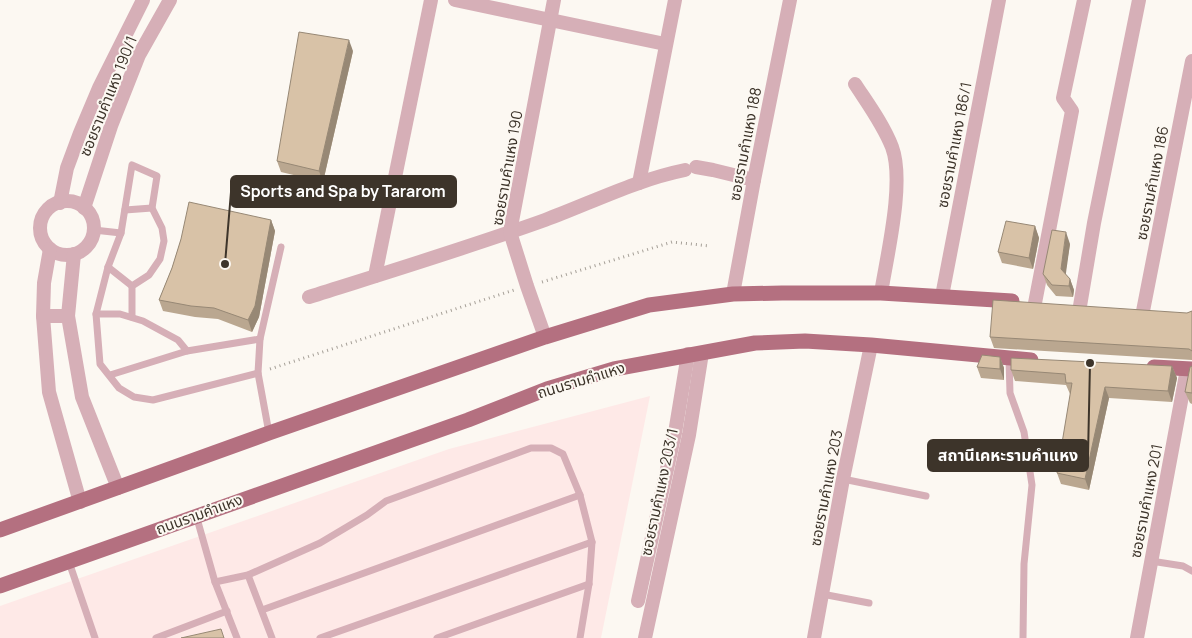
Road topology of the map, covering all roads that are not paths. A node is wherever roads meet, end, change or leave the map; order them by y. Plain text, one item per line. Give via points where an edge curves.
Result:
1 (143, 0) edge
2 (170, 0) edge
3 (431, 0) edge
4 (455, 0) edge
5 (554, 0) edge
6 (675, 0) edge
7 (790, 0) edge
8 (999, 0) edge
9 (1084, 0) edge
10 (1139, 0) edge
11 (550, 19) junction
12 (665, 44) junction
13 (1192, 61) edge
14 (855, 84) dead end
15 (754, 180) junction
16 (639, 183) junction
17 (60, 203) junction
18 (84, 208) junction
19 (152, 208) junction
20 (124, 210) junction
21 (94, 230) junction
22 (510, 232) junction
23 (120, 233) junction
24 (281, 247) dead end
25 (50, 249) junction
26 (74, 254) junction
27 (108, 267) junction
28 (375, 276) junction
29 (132, 286) junction
30 (881, 293) junction
31 (733, 294) junction
32 (942, 296) junction
33 (309, 297) dead end
34 (1035, 303) junction
35 (1080, 306) junction
36 (1098, 307) edge
37 (1125, 310) edge
38 (1148, 312) joint
39 (96, 314) junction
40 (43, 316) junction
41 (68, 316) junction
42 (132, 317) junction
43 (545, 338) junction
44 (260, 339) junction
45 (871, 345) junction
46 (187, 351) junction
47 (695, 354) junction
48 (1009, 359) junction
49 (1048, 361) edge
50 (1137, 366) edge
51 (1189, 369) edge
52 (258, 373) junction
53 (110, 375) junction
54 (269, 433) junction
55 (682, 434) junction
56 (843, 479) junction
57 (118, 488) junction
58 (580, 495) junction
59 (926, 496) dead end
60 (80, 502) junction
61 (196, 515) junction
62 (0, 530) edge
63 (592, 542) junction
64 (1151, 561) junction
65 (68, 562) junction
66 (1192, 571) edge
67 (248, 575) junction
68 (214, 582) junction
69 (589, 584) junction
70 (0, 586) edge
71 (822, 594) junction
72 (638, 601) dead end
73 (869, 603) dead end
74 (262, 610) junction
75 (227, 611) junction
76 (95, 638) edge
77 (156, 638) edge
78 (237, 638) edge
79 (272, 638) edge
80 (320, 638) edge
81 (437, 638) edge
82 (580, 638) edge
83 (645, 638) edge
84 (814, 638) edge
85 (1023, 638) edge
86 (1136, 638) edge

1 - 17 street, ซอยรามคำแหง 190/1 via 80,133 67,168
2 - 18 street, ซอยรามคำแหง 190/1 via 139,55
3 - 28 street
4 - 11 street
5 - 11 street, ซอยรามคำแหง 190
6 - 12 street
7 - 15 street, ซอยรามคำแหง 188
8 - 32 street, ซอยรามคำแหง 186/1
9 - 34 street via 1063,98 1072,111
10 - 35 street
11 - 12 street
11 - 22 street, ซอยรามคำแหง 190
12 - 16 street
13 - 38 street, ซอยรามคำแหง 186
14 - 30 street via 893,149 897,174
15 - 16 street via 713,170 691,169
15 - 31 street, ซอยรามคำแหง 188
16 - 22 street
17 - 18 street via 68,202
17 - 25 street via 52,206 42,219 41,235
18 - 21 street via 90,214
19 - 20 lane
19 - 20 lane via 156,176 132,165
19 - 29 lane via 162,228 164,241 160,259 149,275
20 - 23 lane
21 - 23 lane
21 - 26 street via 88,246
22 - 28 street
22 - 43 street, ซอยรามคำแหง 190
23 - 27 lane
24 - 44 lane
25 - 26 street via 65,255
25 - 40 street
26 - 41 street
27 - 29 lane
27 - 39 lane
28 - 33 street
29 - 42 lane
30 - 31 main road
30 - 32 main road
31 - 43 main road via 649,305
32 - 34 main road
34 - 35 main road
35 - 36 main road
37 - 38 main road
39 - 42 lane
39 - 53 lane via 100,364
40 - 41 street
40 - 60 street via 49,392
41 - 57 street via 82,397
42 - 46 lane via 178,340
43 - 54 main road
44 - 46 lane
44 - 52 lane
45 - 47 main road, ถนนรามคำแหง via 805,341 755,343
45 - 48 main road, ถนนรามคำแหง
45 - 56 street, ซอยรามคำแหง 203
46 - 53 lane
47 - 55 street, ซอยรามคำแหง 203/1
47 - 61 main road, ถนนรามคำแหง via 614,369 547,389
48 - 49 main road, ถนนรามคำแหง
48 - 85 lane via 1010,393 1024,432 1032,485 1024,564
50 - 51 main road
51 - 64 street, ซอยรามคำแหง 201
52 - 53 lane via 153,400 134,397 119,388
52 - 54 lane
54 - 57 main road
55 - 72 street, ซอยรามคำแหง 203/1
55 - 83 street, ซอยรามคำแหง 203/1
56 - 59 lane
56 - 71 street, ซอยรามคำแหง 203
57 - 60 main road
58 - 63 lane
58 - 67 lane via 563,454 551,448 531,448 386,500 368,515 320,543
58 - 74 lane
60 - 62 main road
61 - 65 main road, ถนนรามคำแหง
61 - 68 lane
63 - 69 lane
63 - 80 lane
64 - 66 lane via 1183,566
64 - 86 street, ซอยรามคำแหง 201
65 - 70 main road, ถนนรามคำแหง
65 - 76 lane
67 - 68 lane
67 - 74 lane
68 - 75 lane
69 - 81 lane
69 - 82 lane
71 - 73 lane
71 - 84 street, ซอยรามคำแหง 203
74 - 79 lane
75 - 77 lane
75 - 78 lane

